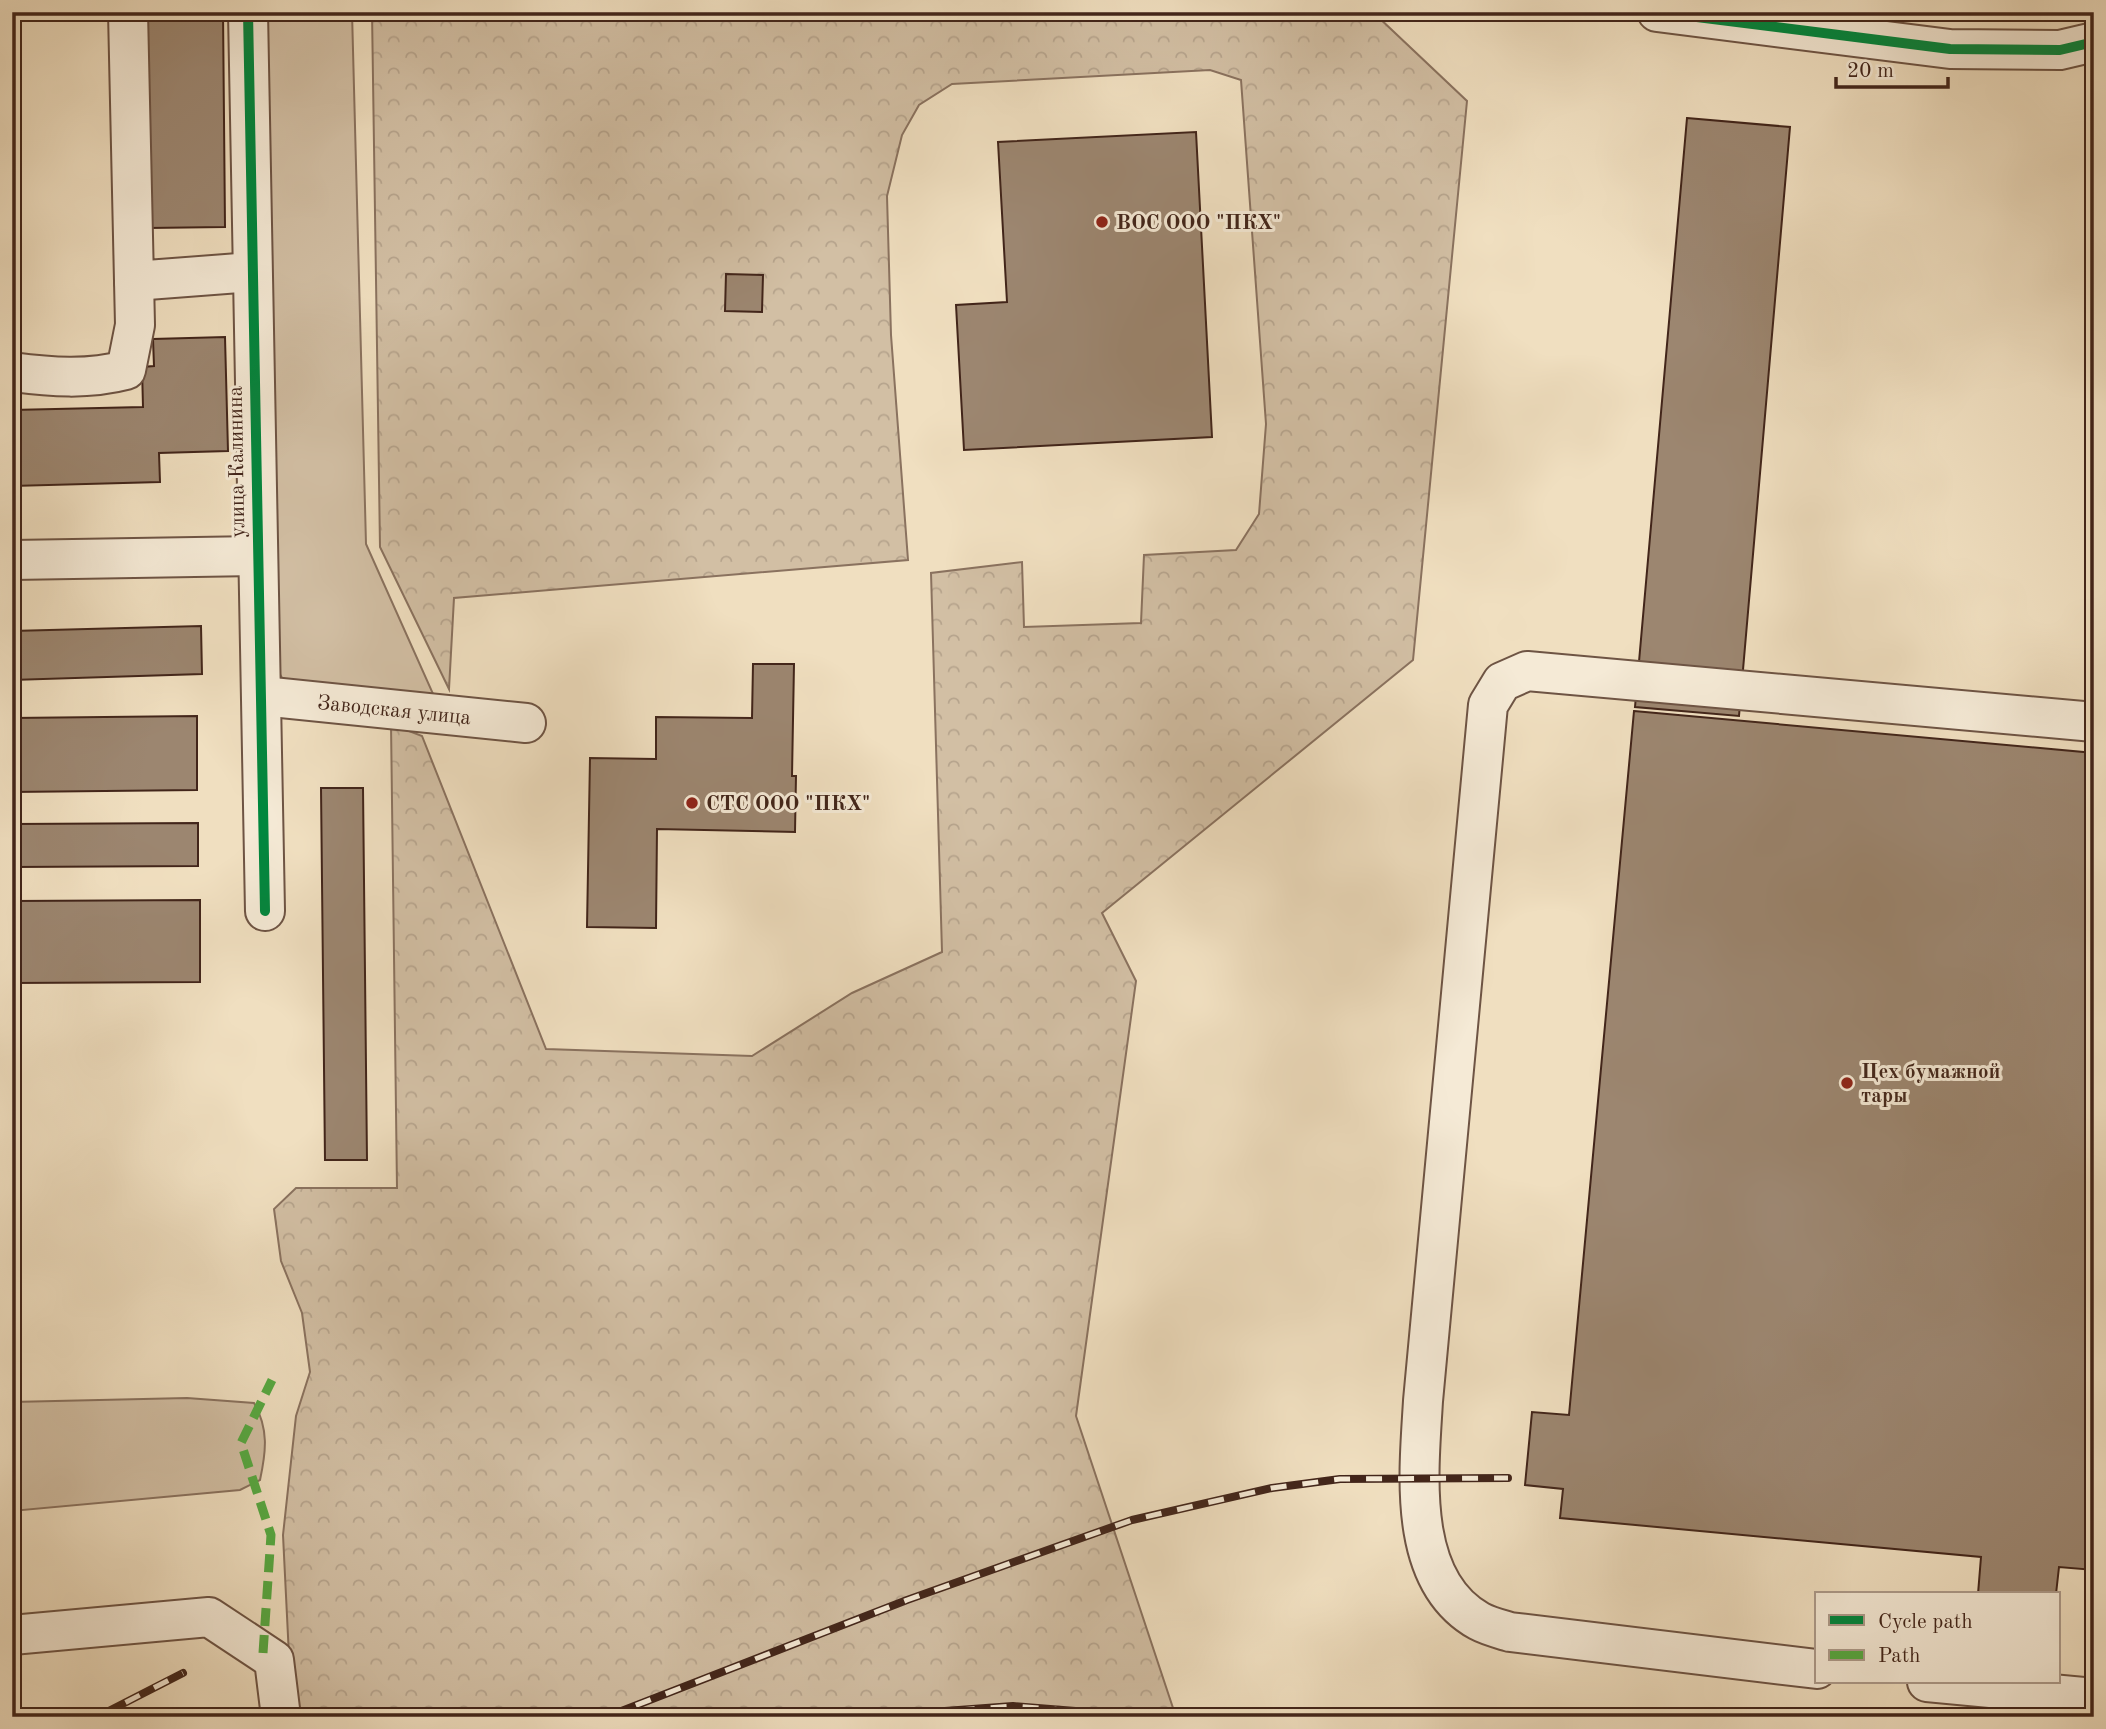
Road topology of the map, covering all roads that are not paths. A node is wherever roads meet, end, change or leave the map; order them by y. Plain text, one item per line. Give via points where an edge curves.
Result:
1 (128, 12) edge
2 (248, 12) edge
3 (1657, 12) edge
4 (2094, 42) edge
5 (252, 272) junction
6 (134, 281) junction
7 (12, 372) edge
8 (257, 556) junction
9 (12, 560) edge
10 (262, 696) junction
11 (2094, 722) edge
12 (526, 723) dead end
13 (265, 911) dead end
14 (12, 1635) edge
15 (1815, 1669) edge
16 (1948, 1684) edge
17 (2094, 1698) edge
18 (281, 1717) edge

1 - 6 street
2 - 5 street, улица Калинина
3 - 4 street via 1950,49 2060,50
5 - 6 street
5 - 8 street, улица Калинина
6 - 7 street via 135,325 126,370 99,377
8 - 9 street
8 - 10 street, улица Калинина
10 - 12 street, Заводская улица
10 - 13 street, улица Калинина
11 - 15 street via 1527,671 1502,681 1488,705 1423,1401 1419,1508 1430,1559 1454,1601 1479,1621 1510,1632
14 - 18 street via 209,1617 274,1660
16 - 17 street

